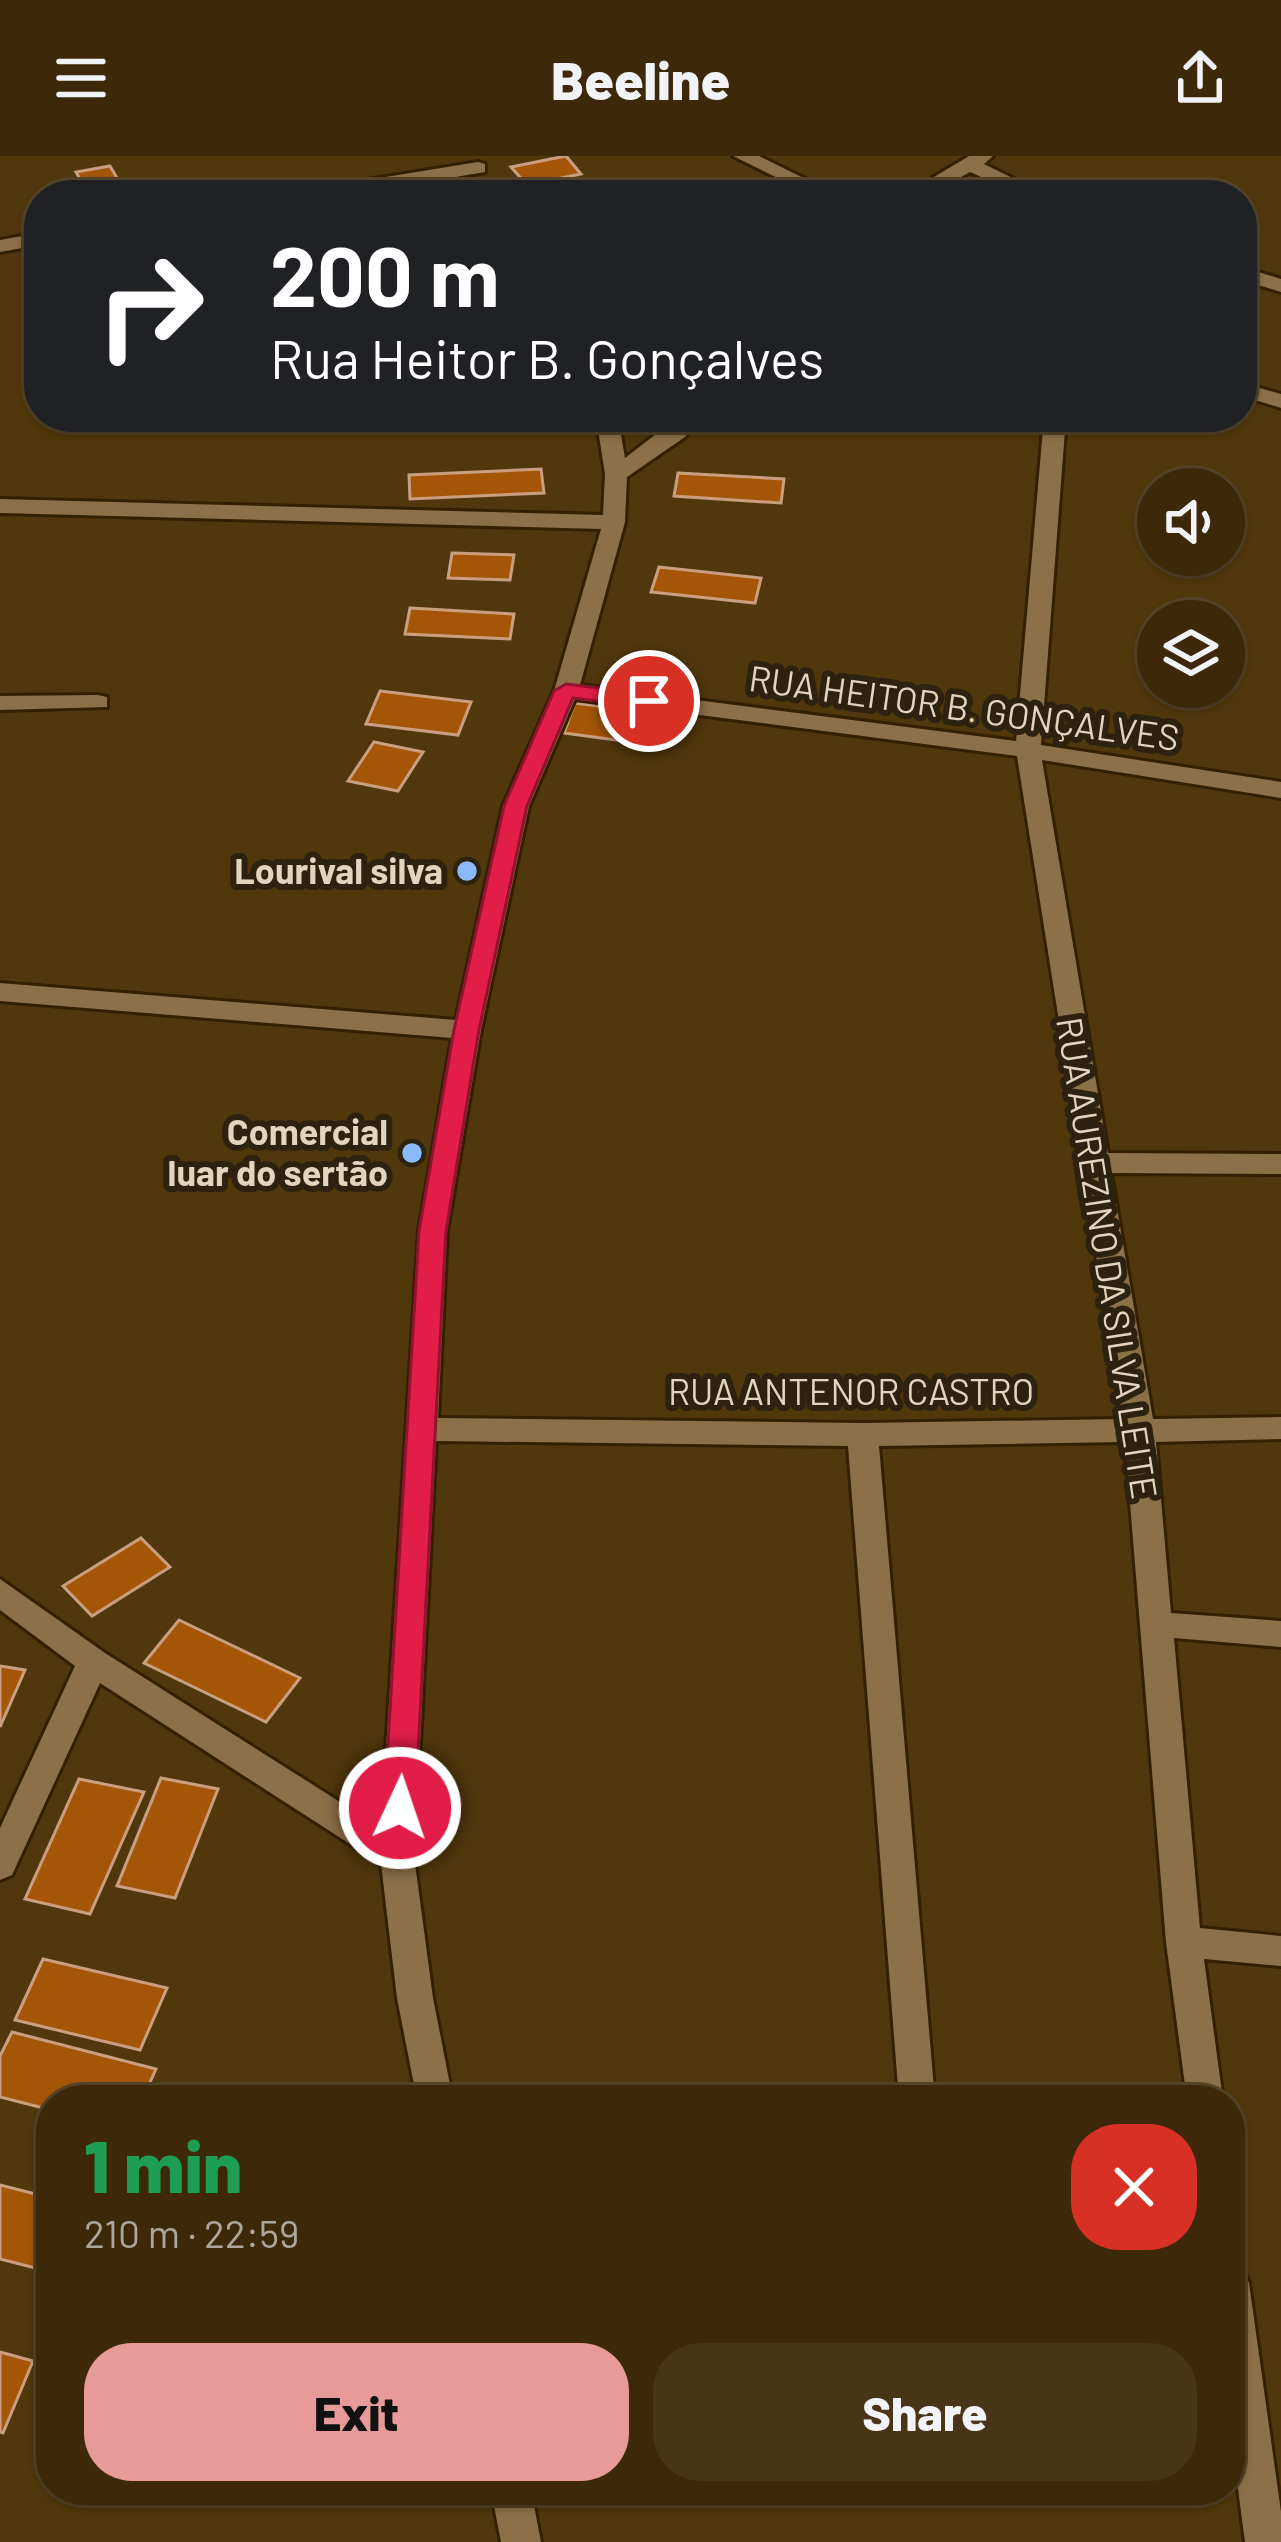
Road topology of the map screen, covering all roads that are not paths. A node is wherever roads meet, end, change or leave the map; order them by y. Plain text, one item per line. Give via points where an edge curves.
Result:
1 (743, 156) edge
2 (976, 160) edge
3 (478, 168) edge
4 (404, 180) edge
5 (795, 180) edge
6 (941, 180) edge
7 (1010, 180) edge
8 (609, 432) edge
9 (677, 432) edge
10 (1054, 432) edge
11 (616, 474) junction
12 (0, 506) edge
13 (614, 522) junction
14 (566, 691) junction
15 (98, 702) dead end
16 (0, 703) edge
17 (1028, 750) junction
18 (1281, 790) edge
19 (0, 992) edge
20 (467, 1030) junction
21 (1094, 1163) junction
22 (1281, 1164) edge
23 (1139, 1428) junction
24 (1281, 1428) edge
25 (421, 1430) junction
26 (862, 1435) junction
27 (0, 1592) edge
28 (1154, 1624) junction
29 (1281, 1634) edge
30 (93, 1662) junction
31 (397, 1856) junction
32 (0, 1865) edge
33 (1184, 1942) junction
34 (1281, 1951) edge
35 (432, 2085) edge
36 (916, 2085) edge
37 (1203, 2085) edge
38 (1245, 2394) edge
39 (515, 2505) edge
40 (521, 2542) edge
41 (1265, 2542) edge

1 - 5 street
2 - 6 street
2 - 7 street
3 - 4 street
8 - 11 street
9 - 11 street
10 - 17 street, RUA AUREZINO DA SILVA LEITE
11 - 13 street
12 - 13 street
13 - 14 street
14 - 17 street, RUA HEITOR B. GONÇALVES
14 - 20 street via 516,806
15 - 16 street
17 - 18 street, RUA HEITOR B. GONÇALVES
17 - 21 street, RUA AUREZINO DA SILVA LEITE
19 - 20 street
20 - 25 street via 433,1231
21 - 22 street
21 - 23 street, RUA AUREZINO DA SILVA LEITE
23 - 24 street, RUA ANTENOR CASTRO
23 - 26 street, RUA ANTENOR CASTRO
23 - 28 street, RUA AUREZINO DA SILVA LEITE
25 - 26 street, RUA ANTENOR CASTRO
25 - 31 street
26 - 36 street
27 - 30 street
28 - 29 street
28 - 33 street, RUA AUREZINO DA SILVA LEITE
30 - 31 street
30 - 32 street
31 - 35 street
33 - 34 street
33 - 37 street, RUA AUREZINO DA SILVA LEITE
38 - 41 street
39 - 40 street

